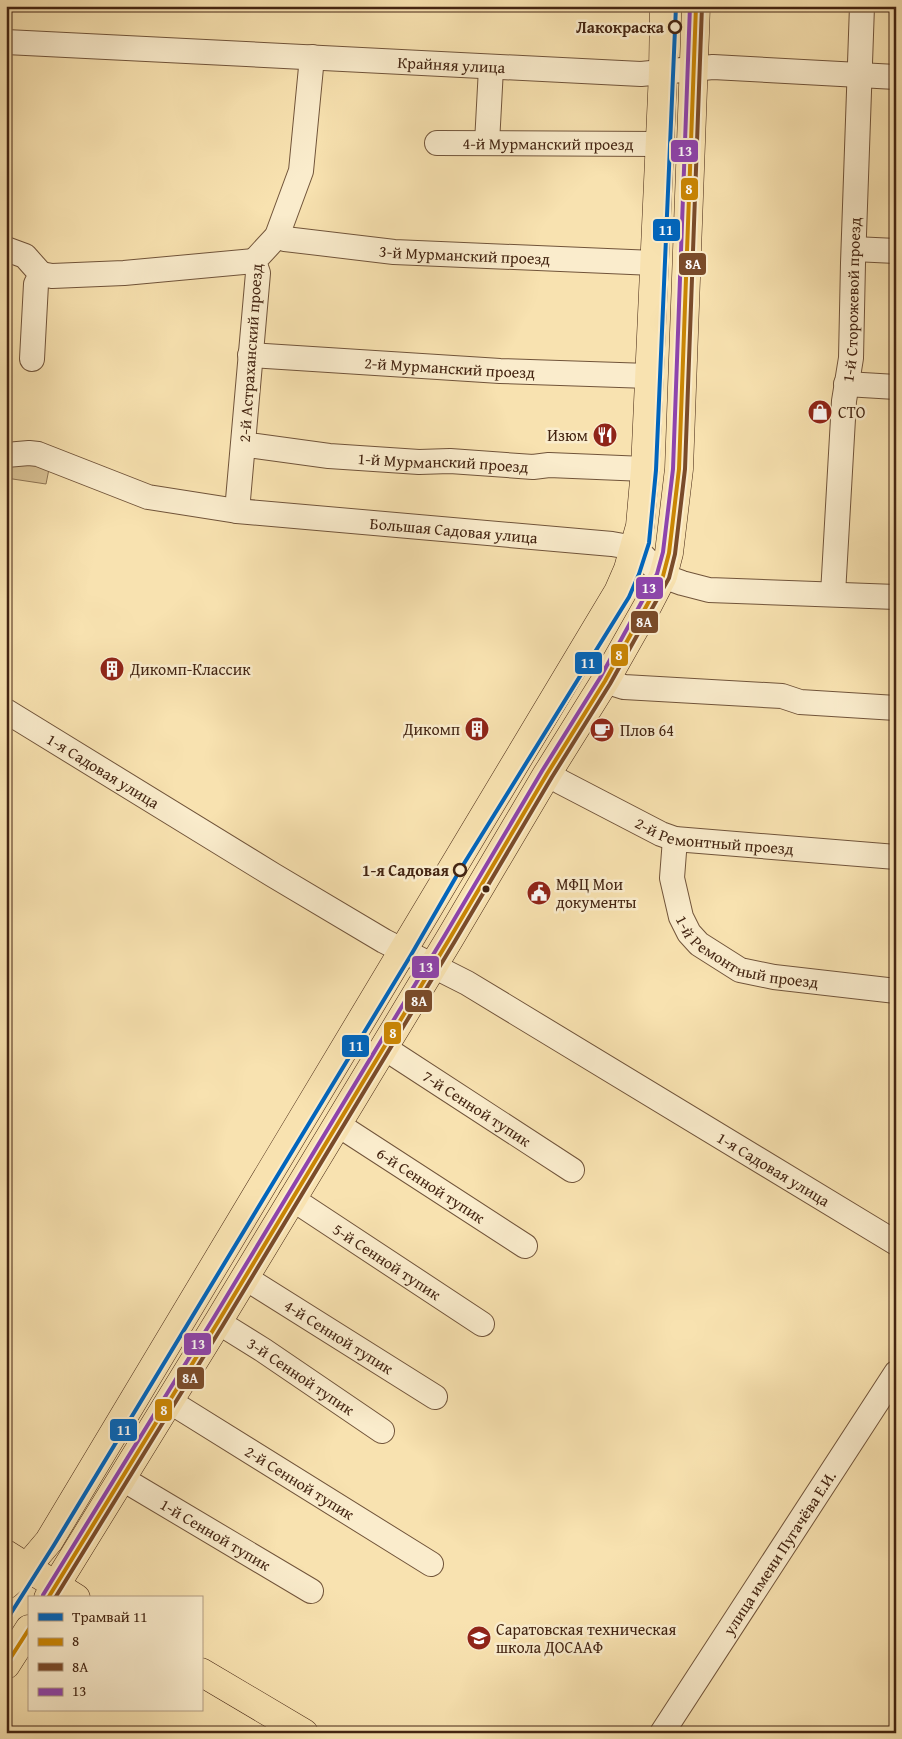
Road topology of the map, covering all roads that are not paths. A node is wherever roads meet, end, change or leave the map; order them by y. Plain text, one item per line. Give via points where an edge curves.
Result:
1 (664, 6) edge
2 (696, 6) edge
3 (862, 6) edge
4 (6, 42) edge
5 (312, 57) junction
6 (491, 68) junction
7 (693, 69) junction
8 (663, 72) junction
9 (860, 76) junction
10 (896, 77) edge
11 (436, 143) dead end
12 (488, 143) junction
13 (660, 144) junction
14 (277, 236) junction
15 (854, 248) junction
16 (6, 249) edge
17 (896, 251) edge
18 (254, 261) junction
19 (654, 262) junction
20 (41, 274) junction
21 (250, 355) junction
22 (32, 359) dead end
23 (649, 376) junction
24 (846, 384) junction
25 (896, 387) edge
26 (243, 446) junction
27 (6, 455) edge
28 (645, 469) junction
29 (237, 511) junction
30 (635, 548) junction
31 (663, 576) junction
32 (832, 594) junction
33 (896, 597) edge
34 (605, 681) junction
35 (896, 708) edge
36 (6, 710) edge
37 (547, 774) junction
38 (675, 839) junction
39 (896, 857) edge
40 (403, 950) junction
41 (433, 966) junction
42 (896, 991) edge
43 (383, 1047) junction
44 (336, 1124) junction
45 (572, 1170) dead end
46 (291, 1198) junction
47 (896, 1243) edge
48 (525, 1246) dead end
49 (244, 1277) junction
50 (218, 1322) junction
51 (482, 1324) dead end
52 (896, 1374) edge
53 (435, 1397) dead end
54 (169, 1402) junction
55 (382, 1431) dead end
56 (121, 1478) junction
57 (16, 1560) edge
58 (430, 1564) dead end
59 (6, 1585) edge
60 (311, 1591) dead end
61 (60, 1593) edge
62 (28, 1631) edge
63 (6, 1664) edge
64 (202, 1673) edge
65 (304, 1733) edge
66 (662, 1733) edge

1 - 8 main road
2 - 7 main road
3 - 9 street, 1-й Сторожевой проезд
4 - 5 street, Крайняя улица
5 - 6 street, Крайняя улица
5 - 14 street, 2-й Астраханский проезд via 301,171
6 - 8 street, Крайняя улица via 641,74
6 - 12 street
7 - 8 street, Крайняя улица
7 - 9 street, Крайняя улица via 713,67
7 - 31 main road via 679,469 671,545
8 - 13 main road
9 - 10 street, Крайняя улица
9 - 15 street, 1-й Сторожевой проезд
11 - 12 street, 4-й Мурманский проезд
12 - 13 street, 4-й Мурманский проезд
13 - 19 main road
14 - 18 street, 2-й Астраханский проезд
14 - 19 street, 3-й Мурманский проезд via 394,252
15 - 17 street
15 - 24 street, 1-й Сторожевой проезд via 851,358
16 - 20 street via 25,256
18 - 20 street via 124,273
18 - 21 street, 2-й Астраханский проезд via 258,273
19 - 23 main road
20 - 22 street via 36,284
21 - 23 street, 2-й Мурманский проезд via 500,371
21 - 26 street, 2-й Астраханский проезд
23 - 28 main road
24 - 25 street
24 - 32 street, 1-й Сторожевой проезд
26 - 28 street, 1-й Мурманский проезд via 329,456 533,467
26 - 29 street, 2-й Астраханский проезд
27 - 29 street, Большая Садовая улица via 38,454 148,497
28 - 30 main road
29 - 30 street, Большая Садовая улица
30 - 31 street
30 - 40 main road via 618,592
31 - 32 street via 709,590
31 - 34 main road
32 - 33 street
34 - 35 street via 624,687 782,696 800,702
34 - 37 main road
36 - 40 street, 1-я Садовая улица via 273,875 384,942
37 - 38 street, 2-й Ремонтный проезд
37 - 41 main road
38 - 39 street, 2-й Ремонтный проезд
38 - 42 street, 1-й Ремонтный проезд via 672,878 681,917 699,944 740,970
40 - 41 street, 1-я Садовая улица
40 - 57 main road via 49,1541
41 - 43 main road
41 - 47 street, 1-я Садовая улица via 467,983
43 - 44 main road
43 - 45 street, 7-й Сенной тупик
44 - 46 main road
44 - 48 street, 6-й Сенной тупик
46 - 49 main road
46 - 51 street, 5-й Сенной тупик
49 - 50 main road
49 - 53 street, 4-й Сенной тупик
50 - 54 main road
50 - 55 street, 3-й Сенной тупик
52 - 66 street, улица имени Пугачёва Е.И.
54 - 56 main road
54 - 58 street, 2-й Сенной тупик
56 - 60 street, 1-й Сенной тупик
56 - 61 main road
57 - 59 main road
57 - 61 main road
62 - 63 main road
64 - 65 main road

